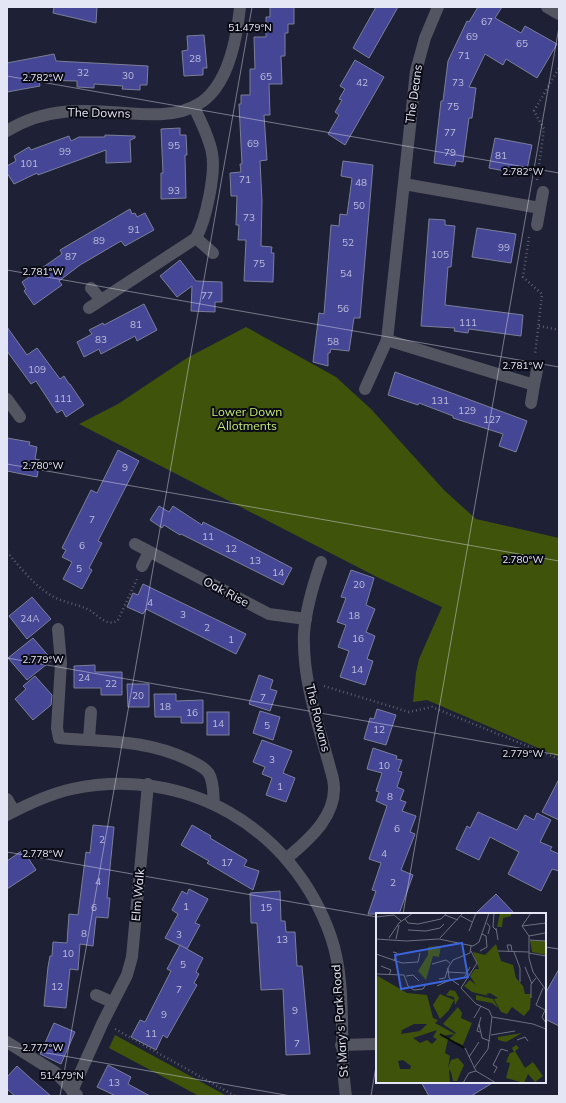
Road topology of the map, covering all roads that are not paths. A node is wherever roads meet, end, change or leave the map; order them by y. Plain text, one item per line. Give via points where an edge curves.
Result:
1 (240, 7) edge
2 (438, 7) edge
3 (547, 7) edge
4 (559, 14) edge
5 (194, 107) junction
6 (7, 131) edge
7 (404, 184) junction
8 (543, 192) road end
9 (540, 208) junction
10 (537, 225) road end
11 (196, 238) junction
12 (213, 253) dead end
13 (91, 288) dead end
14 (101, 300) junction
15 (89, 308) dead end
16 (387, 340) junction
17 (538, 370) road end
18 (534, 385) junction
19 (365, 389) dead end
20 (13, 400) edge
21 (531, 403) dead end
22 (20, 417) dead end
23 (135, 544) dead end
24 (150, 552) junction
25 (321, 562) dead end
26 (142, 566) road end
27 (306, 619) junction
28 (58, 629) dead end
29 (90, 712) dead end
30 (88, 739) junction
31 (148, 784) junction
32 (7, 799) edge
33 (214, 804) junction
34 (10, 813) edge
35 (287, 858) junction
36 (96, 995) dead end
37 (112, 1002) junction
38 (7, 1042) edge
39 (376, 1044) edge
40 (341, 1046) junction
41 (75, 1094) edge
42 (346, 1096) edge

1 - 5 street, The Downs via 235,41 221,79 211,96
2 - 7 street, The Deans via 425,38 416,71
3 - 4 street
5 - 6 street, The Downs via 166,114 90,110 60,112 34,117
5 - 11 street via 207,136 213,159 205,214
7 - 9 street
7 - 16 street, The Deans
8 - 9 street
9 - 10 street
11 - 12 street
11 - 14 street
13 - 14 street
14 - 15 street
16 - 18 street
16 - 19 street, The Deans
17 - 18 street
18 - 21 street
20 - 22 street
23 - 24 street, Oak Rise
24 - 26 street
24 - 27 street, Oak Rise via 269,614
25 - 27 street, The Rowans via 311,592
27 - 35 street, The Rowans via 304,642 308,681 333,779 334,794 327,815 319,828
28 - 30 street via 61,663 57,728 59,738
29 - 30 street
30 - 33 street via 118,740 164,749 202,767 211,779
31 - 33 street, St Mary's Park Road via 177,790
31 - 34 street, St Mary's Park Road via 105,784 72,789 44,797
31 - 37 street, Elm Walk via 132,957 127,975
32 - 34 street
33 - 35 street, St Mary's Park Road via 258,832
35 - 40 street, St Mary's Park Road via 311,893 331,937 340,978
36 - 37 street
37 - 41 street, Elm Walk
38 - 41 street, Elm Walk via 55,1072
39 - 40 street
40 - 42 street, St Mary's Park Road

